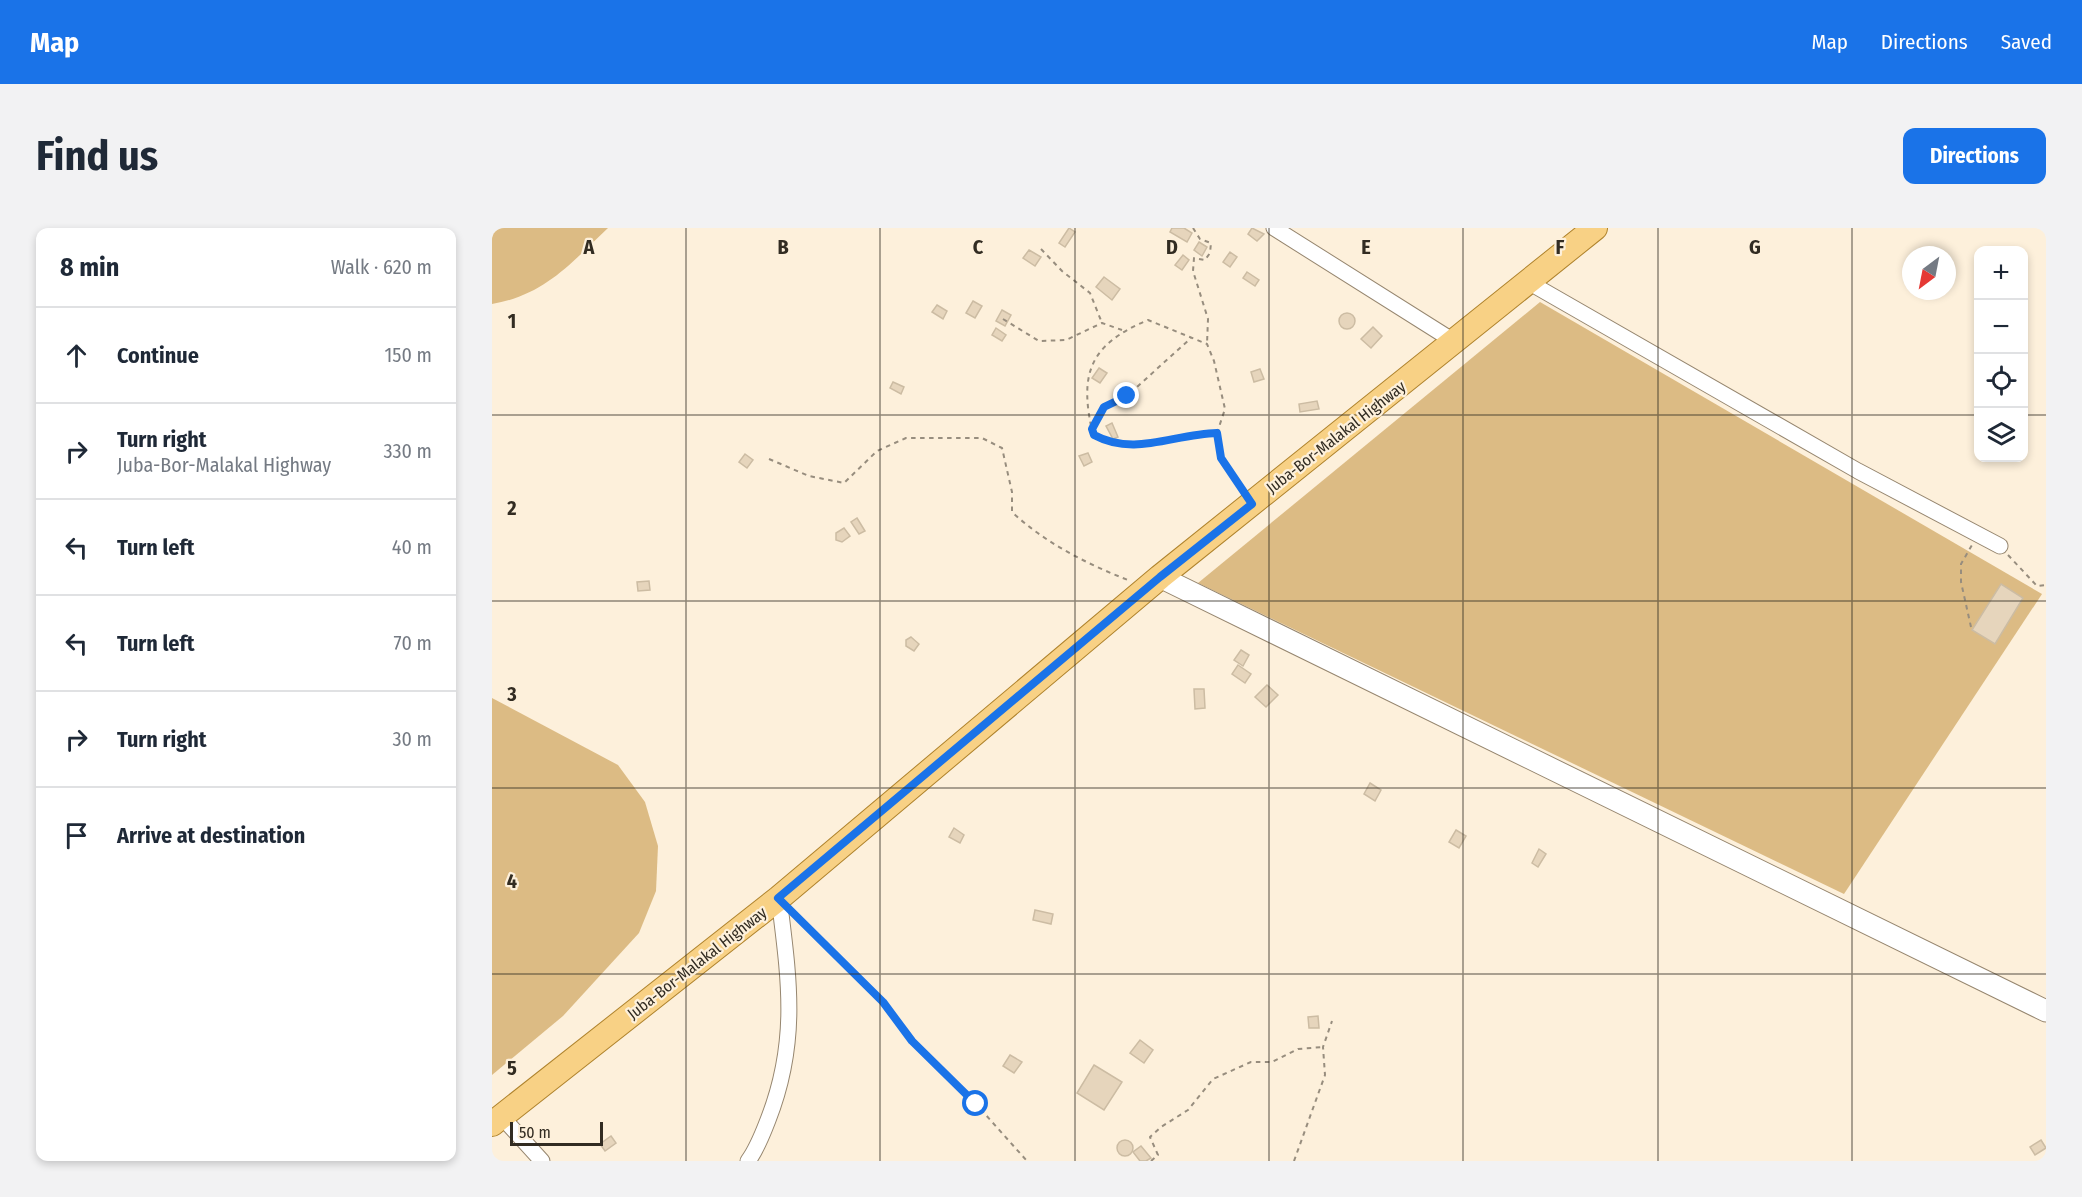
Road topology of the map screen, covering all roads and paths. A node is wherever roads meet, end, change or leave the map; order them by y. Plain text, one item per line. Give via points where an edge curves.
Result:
1 (1193, 228) edge
2 (1274, 228) edge
3 (1596, 228) edge
4 (1041, 249) dead end
5 (1530, 283) junction
6 (1003, 319) dead end
7 (1102, 323) junction
8 (1122, 330) junction
9 (1191, 338) junction
10 (1455, 342) junction
11 (1208, 344) junction
12 (1092, 429) junction
13 (1217, 433) junction
14 (769, 459) dead end
15 (1252, 504) junction
16 (1977, 534) junction
17 (2000, 546) joint
18 (1154, 582) junction
19 (2046, 585) edge
20 (1971, 627) dead end
21 (778, 898) junction
22 (2046, 1011) edge
23 (1332, 1021) dead end
24 (1323, 1047) junction
25 (497, 1120) edge
26 (542, 1161) edge
27 (748, 1161) edge
28 (1027, 1161) edge
29 (1151, 1161) edge
30 (1294, 1161) edge

1 - 11 path via 1200,239 1211,243 1205,261 1194,258 1208,319
2 - 10 street
3 - 5 main road, Juba-Bor-Malakal Highway
4 - 7 path via 1090,293
5 - 10 main road, Juba-Bor-Malakal Highway
5 - 16 street via 1858,471
6 - 7 path via 1039,341 1066,340
7 - 8 path
8 - 9 path via 1148,320
8 - 12 path via 1101,351 1087,376
9 - 11 path
9 - 12 path via 1127,396 1104,407
10 - 15 main road, Juba-Bor-Malakal Highway
11 - 13 path via 1225,409
12 - 13 path via 1094,435 1112,445 1153,444 1192,434
13 - 15 path via 1221,458
14 - 18 path via 809,476 844,483 877,451 906,438 982,438 1002,448 1012,492 1012,512 1031,530 1087,562
15 - 18 main road, Juba-Bor-Malakal Highway
16 - 17 street
16 - 20 path via 1961,564
17 - 19 path via 2037,586
18 - 21 main road, Juba-Bor-Malakal Highway
18 - 22 street
21 - 25 main road, Juba-Bor-Malakal Highway
21 - 27 street via 789,996 787,1060 776,1100
21 - 28 path via 883,1002 912,1041
23 - 24 path
24 - 29 path via 1298,1048 1272,1062 1251,1062 1213,1079 1188,1110 1150,1137 1158,1155
24 - 30 path via 1325,1075
25 - 26 street

